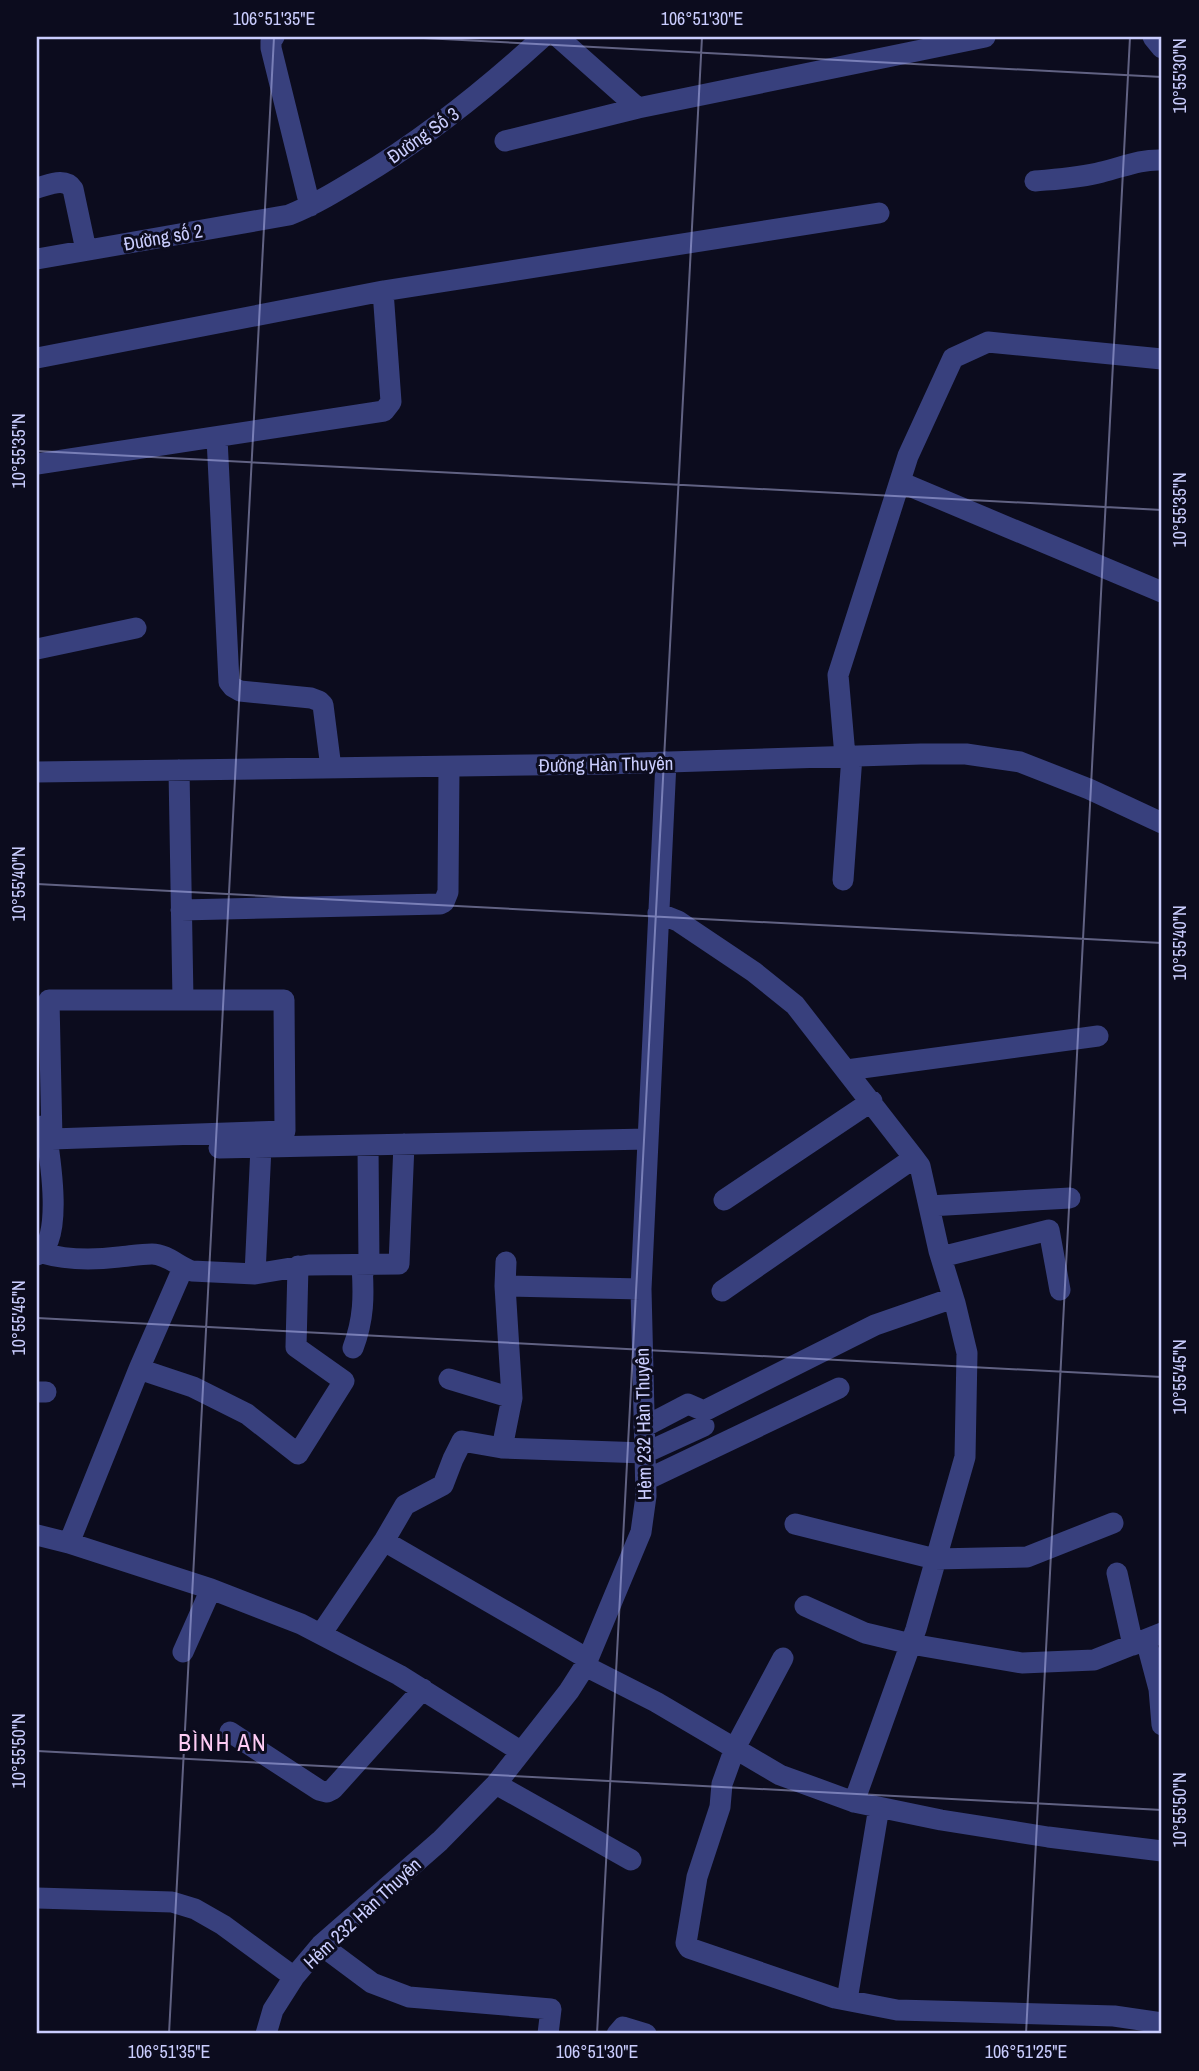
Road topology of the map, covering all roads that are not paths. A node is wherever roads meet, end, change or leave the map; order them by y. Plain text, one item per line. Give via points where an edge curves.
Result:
1 (274, 37) edge
2 (543, 37) edge
3 (558, 37) edge
4 (985, 37) edge
5 (1153, 37) edge
6 (1162, 48) edge
7 (638, 108) junction
8 (505, 141) dead end
9 (1162, 160) edge
10 (1035, 181) dead end
11 (37, 188) edge
12 (310, 206) junction
13 (879, 213) dead end
14 (289, 215) joint
15 (86, 250) junction
16 (37, 259) edge
17 (383, 291) junction
18 (37, 358) edge
19 (1162, 359) edge
20 (217, 438) junction
21 (37, 464) edge
22 (900, 482) junction
23 (1162, 592) edge
24 (136, 628) dead end
25 (37, 649) edge
26 (848, 756) junction
27 (666, 762) junction
28 (449, 766) junction
29 (331, 768) junction
30 (178, 770) junction
31 (37, 772) edge
32 (1162, 823) edge
33 (843, 880) dead end
34 (181, 910) junction
35 (658, 913) junction
36 (183, 1000) junction
37 (1098, 1036) dead end
38 (847, 1070) junction
39 (37, 1079) edge
40 (872, 1101) junction
41 (648, 1139) junction
42 (404, 1144) junction
43 (368, 1145) junction
44 (261, 1147) junction
45 (49, 1153) junction
46 (914, 1158) junction
47 (1070, 1198) dead end
48 (724, 1200) dead end
49 (929, 1206) junction
50 (39, 1254) edge
51 (941, 1257) junction
52 (506, 1262) dead end
53 (298, 1266) junction
54 (365, 1266) junction
55 (183, 1268) junction
56 (255, 1274) junction
57 (505, 1286) junction
58 (641, 1289) junction
59 (1060, 1290) dead end
60 (722, 1291) dead end
61 (953, 1298) junction
62 (353, 1348) dead end
63 (139, 1368) junction
64 (450, 1380) dead end
65 (839, 1388) dead end
66 (512, 1398) junction
67 (704, 1426) dead end
68 (644, 1427) junction
69 (502, 1448) junction
70 (645, 1453) junction
71 (646, 1480) junction
72 (795, 1524) dead end
73 (1113, 1524) dead end
74 (37, 1535) edge
75 (384, 1541) junction
76 (69, 1543) junction
77 (935, 1559) junction
78 (1117, 1573) dead end
79 (211, 1589) junction
80 (805, 1606) dead end
81 (321, 1634) junction
82 (1147, 1639) edge
83 (911, 1644) junction
84 (183, 1652) dead end
85 (783, 1658) dead end
86 (586, 1662) junction
87 (423, 1689) junction
88 (1162, 1725) edge
89 (230, 1732) dead end
90 (735, 1748) junction
91 (520, 1751) junction
92 (496, 1784) junction
93 (854, 1802) junction
94 (879, 1807) junction
95 (1162, 1851) edge
96 (631, 1860) dead end
97 (37, 1898) edge
98 (321, 1945) junction
99 (294, 1977) junction
100 (846, 2000) junction
101 (1162, 2022) edge
102 (1114, 2025) edge
103 (266, 2034) edge
104 (548, 2034) edge
105 (617, 2034) edge
106 (646, 2034) edge

1 - 12 street via 271,48
2 - 12 street, Đường Số 3 via 434,130
3 - 7 street
4 - 7 street
5 - 6 street
7 - 8 street
9 - 10 street via 1133,161 1103,172
11 - 15 street via 64,181 70,184
12 - 14 street, Đường Số 3
13 - 17 street
14 - 15 street, Đường số 2
15 - 16 street, Đường số 2
17 - 18 street
17 - 20 street via 389,407
19 - 22 street via 988,342 953,358
20 - 21 street
20 - 29 street via 229,682 240,691 319,701
22 - 23 street
22 - 26 street via 838,675
24 - 25 street
26 - 27 street, Đường Hàn Thuyên
26 - 32 street, Đường Hàn Thuyên via 966,754 1020,762
26 - 33 street
27 - 28 street, Đường Hàn Thuyên
27 - 35 street, Hẻm 232 Hàn Thuyên
28 - 29 street, Đường Hàn Thuyên
28 - 34 street via 448,892 444,902
29 - 30 street, Đường Hàn Thuyên
30 - 31 street, Đường Hàn Thuyên
30 - 34 street
34 - 36 street
35 - 38 street via 678,920 795,1005
35 - 41 street, Hẻm 232 Hàn Thuyên
36 - 36 street via 49,1000 52,1139 285,1131 284,1000
37 - 38 street
38 - 40 street
39 - 45 street
40 - 46 street
40 - 48 street
41 - 42 street
41 - 58 street, Hẻm 232 Hàn Thuyên
42 - 43 street
42 - 54 street via 399,1265
43 - 44 street
43 - 54 street
44 - 45 street
44 - 56 street
45 - 50 street via 53,1211 47,1246
46 - 49 street
46 - 60 street
47 - 49 street
49 - 51 street
50 - 55 street via 104,1259 153,1254
51 - 59 street via 1049,1230
51 - 61 street
52 - 57 street
53 - 54 street
53 - 56 street
53 - 63 street via 296,1347 344,1381 299,1454 247,1414
54 - 62 street via 365,1307
55 - 56 street
55 - 63 street
57 - 58 street
57 - 66 street
58 - 68 street, Hẻm 232 Hàn Thuyên
61 - 68 street via 875,1325 704,1411 688,1404
61 - 77 street via 967,1353 965,1457
63 - 76 street
64 - 66 street
65 - 71 street
66 - 69 street
67 - 70 street
68 - 70 street, Hẻm 232 Hàn Thuyên
69 - 70 street
69 - 75 street via 462,1441 443,1485 405,1505
70 - 71 street, Hẻm 232 Hàn Thuyên
71 - 86 street, Hẻm 232 Hàn Thuyên via 641,1531
72 - 77 street
73 - 77 street via 1027,1557
74 - 76 street
75 - 81 street
75 - 86 street
76 - 79 street
77 - 83 street
78 - 82 street
79 - 81 street
79 - 84 street
80 - 83 street via 865,1633
81 - 87 street
82 - 83 street via 1094,1660 1021,1663
82 - 88 street
83 - 93 street
85 - 90 street
86 - 90 street
86 - 91 street, Hẻm 232 Hàn Thuyên via 569,1691
87 - 89 street via 327,1792
87 - 91 street
90 - 93 street via 780,1775
90 - 100 street via 697,1877 686,1943 689,1948
91 - 92 street, Hẻm 232 Hàn Thuyên
92 - 96 street
92 - 98 street, Hẻm 232 Hàn Thuyên via 440,1841
93 - 94 street
94 - 95 street via 1048,1838
94 - 100 street
97 - 99 street via 172,1902 195,1909
98 - 99 street, Hẻm 232 Hàn Thuyên
98 - 104 street via 372,1983 409,1997 551,2009
99 - 103 street, Hẻm 232 Hàn Thuyên via 273,2010
100 - 102 street via 897,2010
101 - 102 street
105 - 106 street via 623,2027

